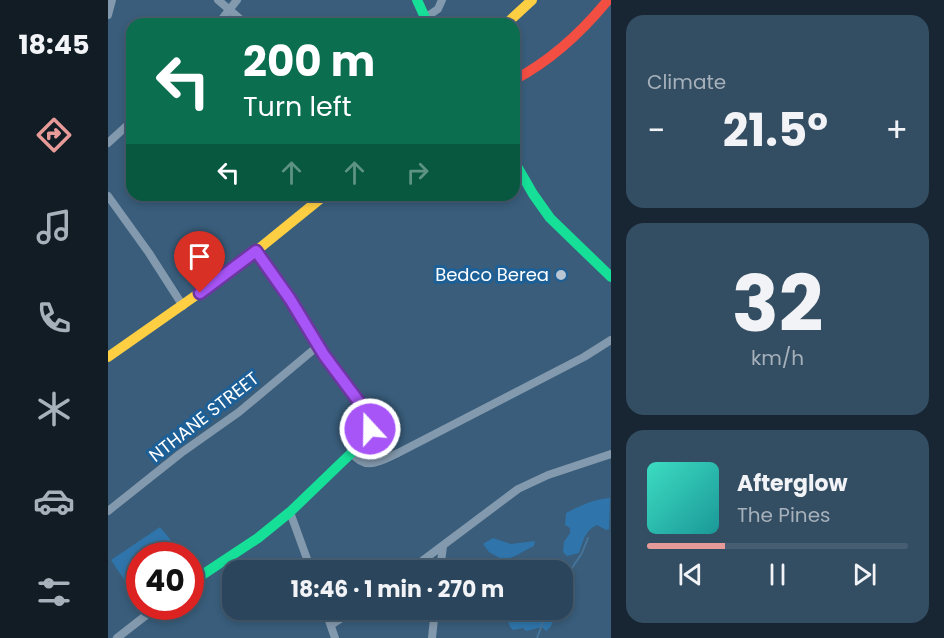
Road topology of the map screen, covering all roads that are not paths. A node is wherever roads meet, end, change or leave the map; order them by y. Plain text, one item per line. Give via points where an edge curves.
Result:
1 (112, 0) edge
2 (218, 0) edge
3 (237, 0) edge
4 (417, 0) edge
5 (442, 0) edge
6 (532, 0) edge
7 (608, 0) edge
8 (229, 9) junction
9 (108, 15) edge
10 (222, 18) edge
11 (239, 18) edge
12 (425, 18) edge
13 (429, 18) edge
14 (512, 18) edge
15 (520, 77) edge
16 (126, 126) edge
17 (108, 143) edge
18 (520, 173) edge
19 (108, 196) edge
20 (318, 201) edge
21 (256, 251) junction
22 (611, 277) edge
23 (183, 306) junction
24 (611, 340) edge
25 (318, 346) junction
26 (108, 357) edge
27 (351, 452) junction
28 (611, 454) edge
29 (108, 512) edge
30 (291, 512) junction
31 (443, 546) junction
32 (308, 560) edge
33 (424, 560) edge
34 (441, 560) edge
35 (204, 574) edge
36 (140, 620) edge
37 (329, 620) edge
38 (339, 620) edge
39 (434, 620) edge
40 (331, 625) junction
41 (117, 638) edge
42 (335, 638) edge
43 (432, 638) edge

1 - 9 street
2 - 8 street
3 - 8 street
4 - 12 street
5 - 13 street
6 - 14 street
7 - 15 street via 586,27 550,59
8 - 10 street
8 - 11 street
16 - 17 street
18 - 22 street via 554,223
19 - 23 street
20 - 21 street
21 - 23 street
21 - 25 street
23 - 26 street
24 - 27 street via 373,464 363,463
25 - 27 street via 368,415 368,437
25 - 29 street, NTHANE STREET
27 - 30 street
28 - 31 street via 518,489
30 - 32 street
30 - 35 street
31 - 33 street
31 - 34 street
36 - 41 street
37 - 40 street
38 - 40 street
39 - 43 street
40 - 42 street

